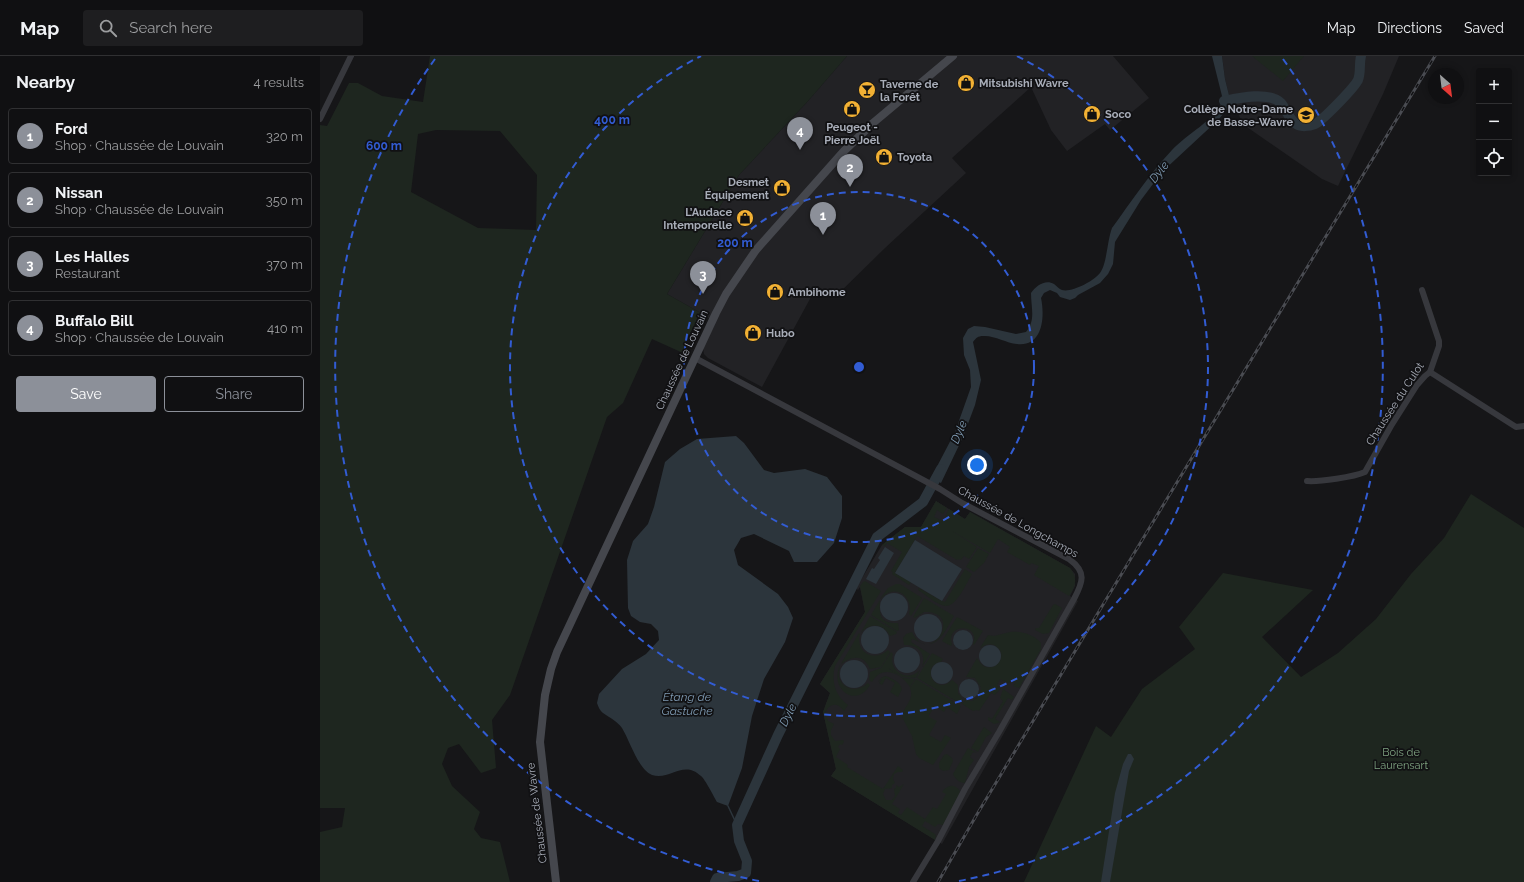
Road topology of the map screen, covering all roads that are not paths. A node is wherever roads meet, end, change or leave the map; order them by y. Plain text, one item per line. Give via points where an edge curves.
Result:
1 (352, 56) edge
2 (953, 56) edge
3 (320, 119) edge
4 (1422, 290) dead end
5 (695, 358) junction
6 (1430, 372) junction
7 (1524, 426) edge
8 (1307, 481) dead end
9 (540, 742) joint
10 (556, 882) edge
11 (913, 882) edge

1 - 3 street
2 - 5 main road, Chaussée de Louvain via 873,123 844,151 756,250 726,294
4 - 6 street, Chaussée du Culot via 1440,343
5 - 9 main road, Chaussée de Louvain via 557,652 544,696
5 - 11 street, Chaussée de Longchamps via 1069,559 1082,575 1082,583 1074,599
6 - 7 street via 1516,427
6 - 8 street, Chaussée du Culot via 1421,380 1391,426 1365,472 1354,476
9 - 10 main road, Chaussée de Wavre

